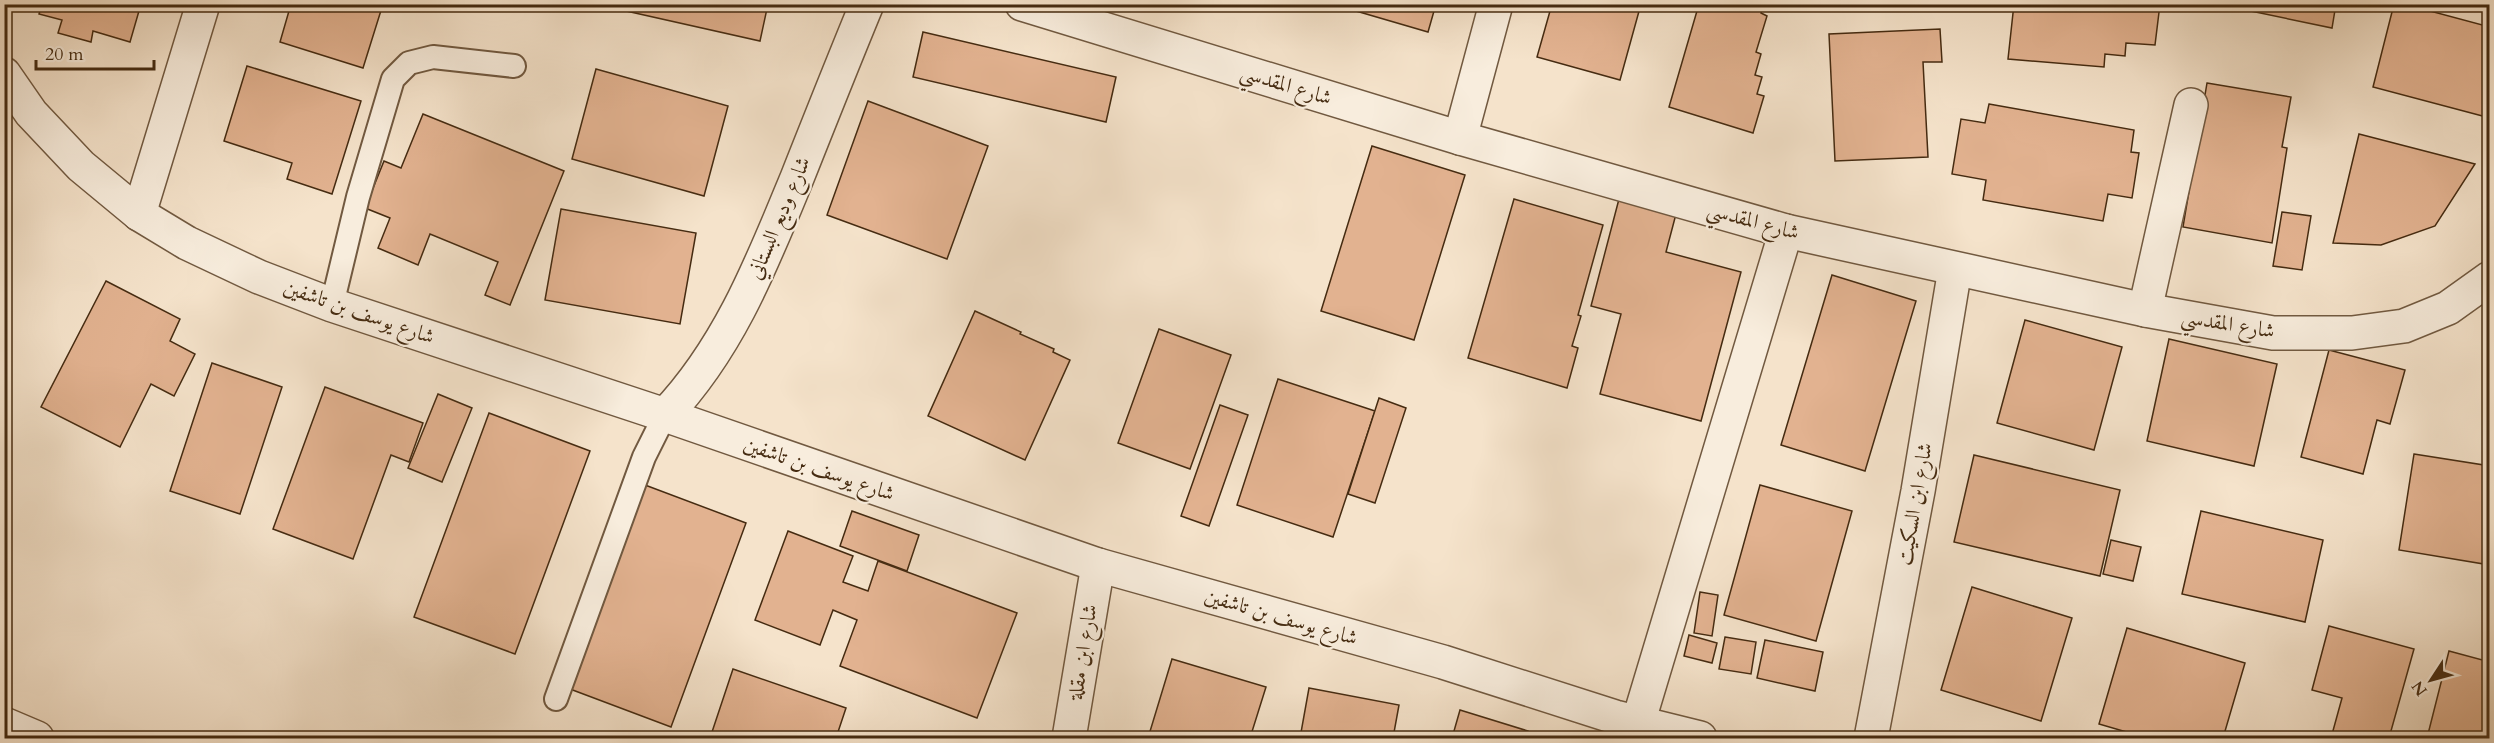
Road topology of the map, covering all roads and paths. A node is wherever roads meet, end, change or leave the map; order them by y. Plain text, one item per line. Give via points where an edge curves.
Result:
1 (203, 4) edge
2 (867, 4) edge
3 (1022, 4) edge
4 (1496, 4) edge
5 (514, 66) dead end
6 (4, 74) edge
7 (2191, 105) dead end
8 (1460, 138) junction
9 (139, 214) junction
10 (1786, 231) junction
11 (1955, 269) junction
12 (2490, 278) edge
13 (332, 305) junction
14 (2145, 310) junction
15 (665, 415) junction
16 (1098, 565) junction
17 (556, 699) dead end
18 (4, 724) edge
19 (1626, 726) edge
20 (38, 738) edge
21 (1069, 738) edge
22 (1700, 738) edge
23 (1871, 738) edge

1 - 9 street
2 - 15 street, شارع وديع البستاني via 735,320 689,390
3 - 8 street, شارع المقدسي
4 - 8 street
5 - 13 lane via 433,57 409,63 393,79 358,197
6 - 9 street, شارع يوسف بن تاشفين via 31,113 81,166
7 - 14 street
8 - 10 street, شارع المقدسي
9 - 13 street, شارع يوسف بن تاشفين via 197,248
10 - 11 street, شارع المقدسي
10 - 19 street
11 - 14 street, شارع المقدسي
11 - 23 street, شارع ابن السكيت
12 - 14 street, شارع المقدسي via 2448,308 2404,326 2352,333 2273,333
13 - 15 street, شارع يوسف بن تاشفين
15 - 16 street, شارع يوسف بن تاشفين
15 - 17 lane via 644,457
16 - 19 street, شارع يوسف بن تاشفين via 1443,662
16 - 21 street, شارع ابن مقلة
18 - 20 street
19 - 22 street, شارع يوسف بن تاشفين

